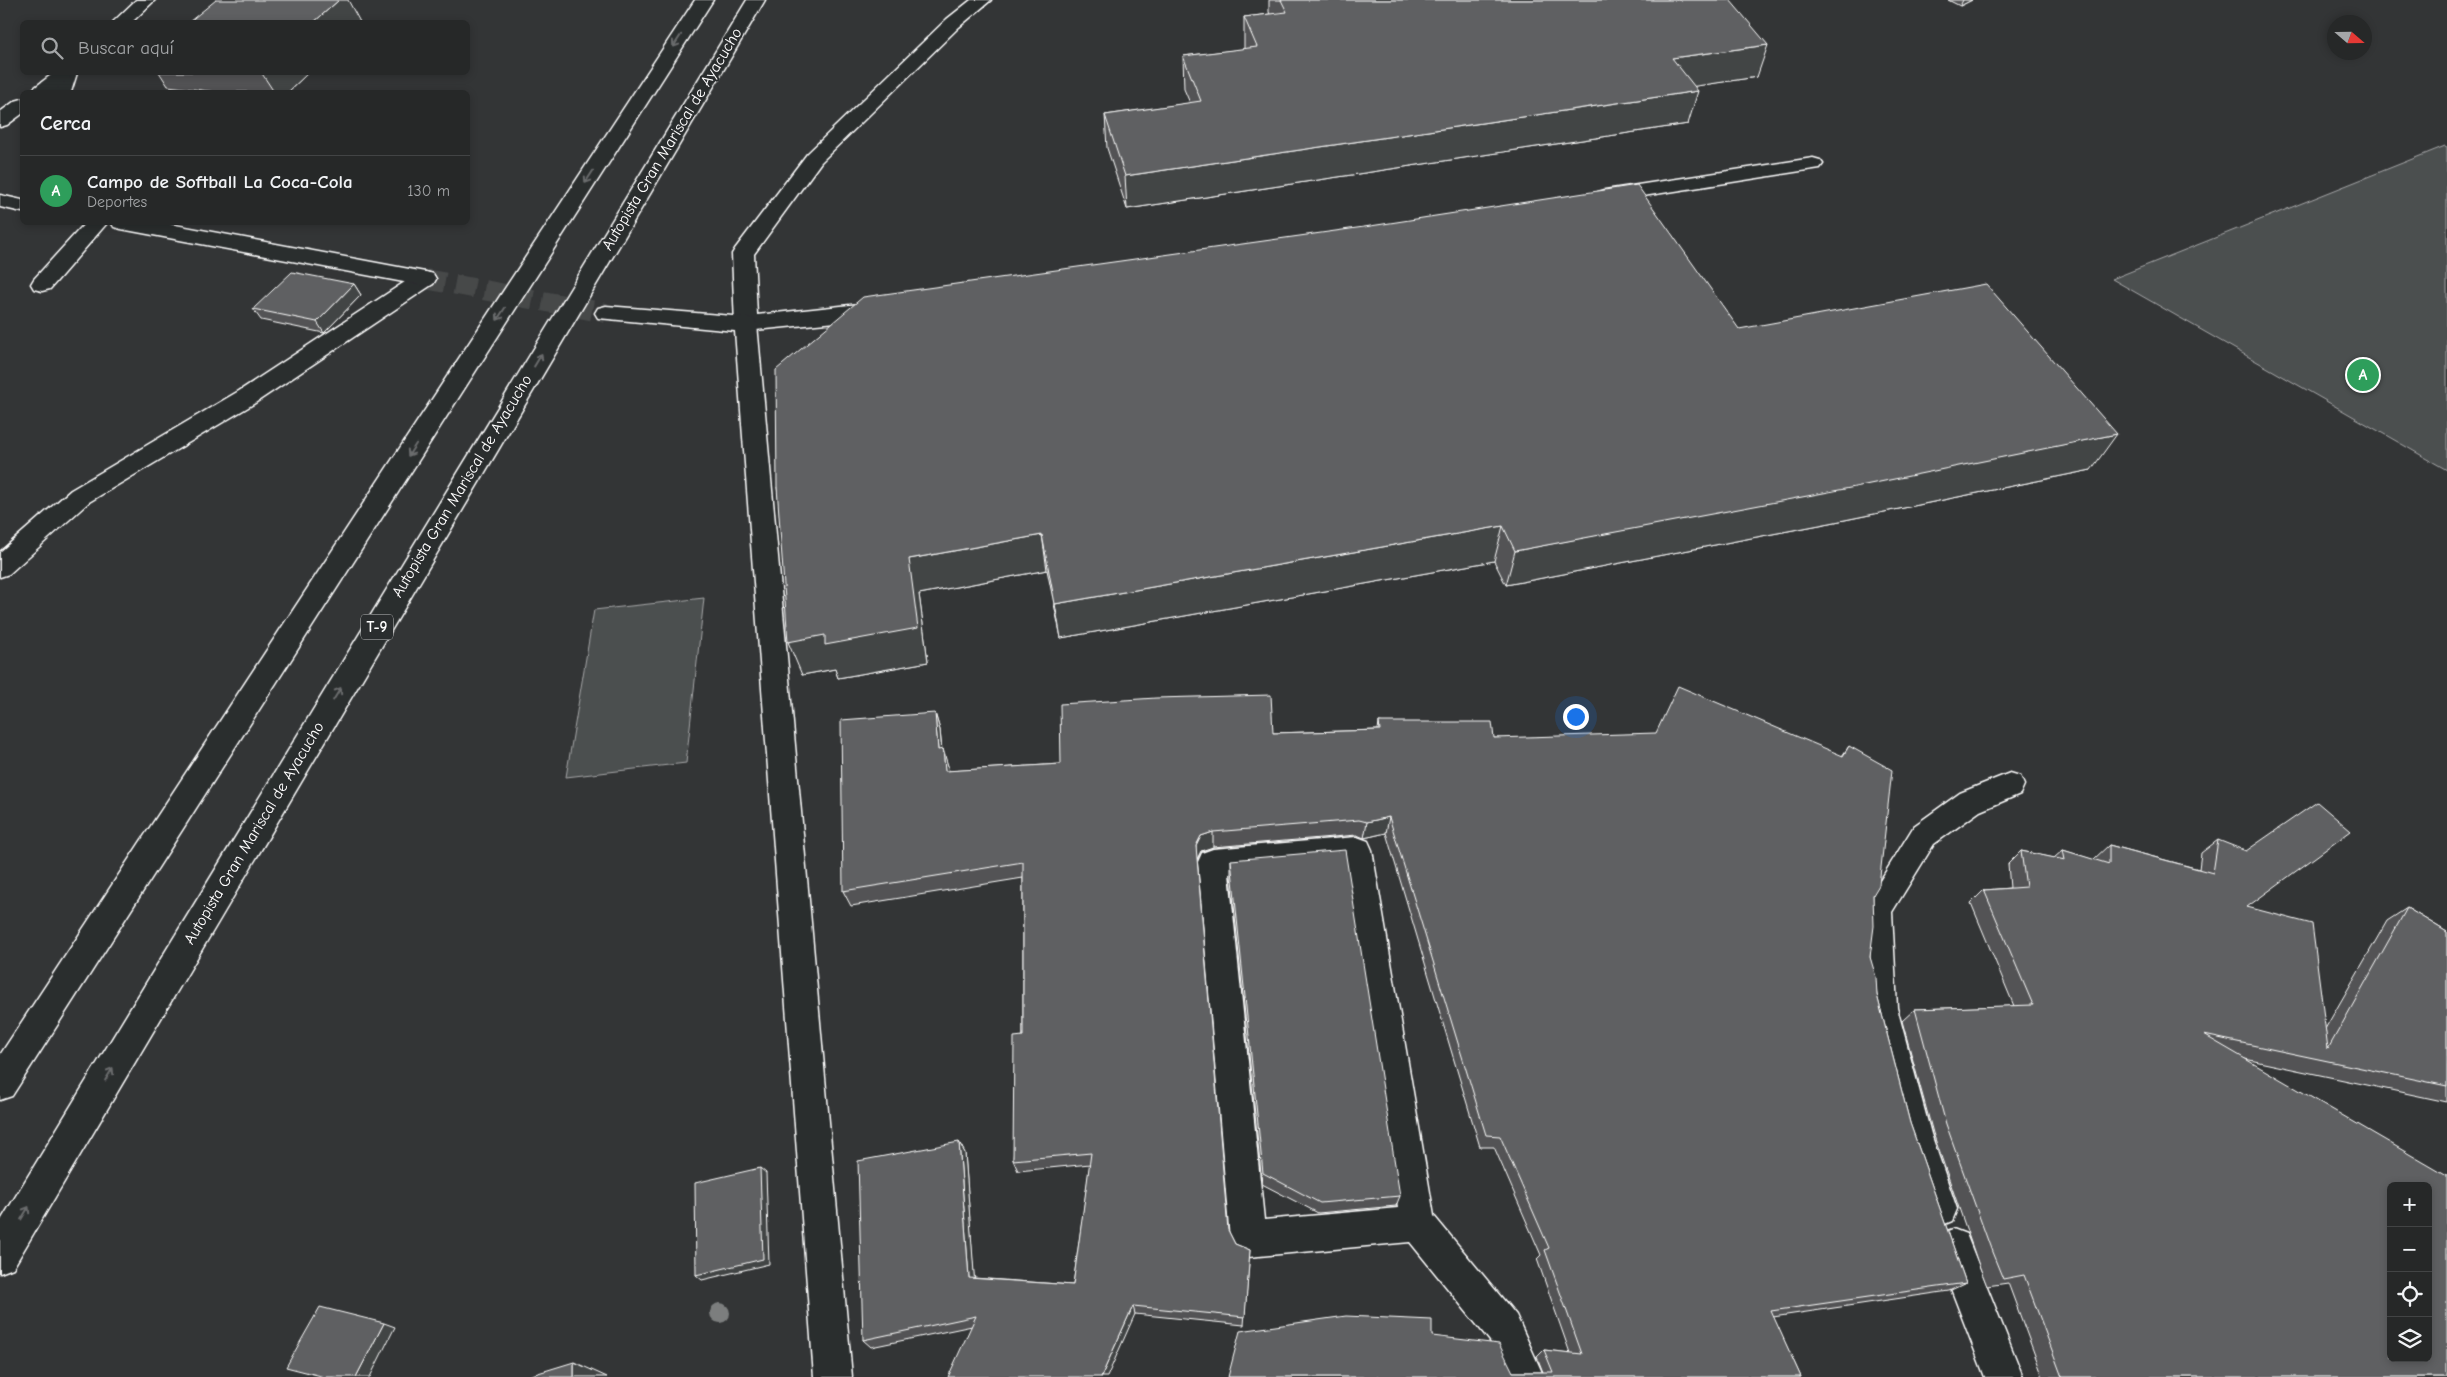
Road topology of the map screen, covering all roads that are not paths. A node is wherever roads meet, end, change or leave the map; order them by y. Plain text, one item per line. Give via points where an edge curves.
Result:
1 (146, 0) edge
2 (704, 0) edge
3 (756, 0) edge
4 (982, 0) edge
5 (124, 20) edge
6 (65, 75) edge
7 (67, 75) edge
8 (44, 90) edge
9 (63, 90) edge
10 (20, 107) edge
11 (0, 121) edge
12 (1813, 164) dead end
13 (1586, 199) edge
14 (0, 201) edge
15 (20, 206) edge
16 (95, 225) edge
17 (137, 225) edge
18 (42, 284) dead end
19 (895, 306) edge
20 (606, 313) tunnel mouth
21 (746, 324) junction
22 (0, 567) edge
23 (2010, 785) dead end
24 (0, 1084) edge
25 (1418, 1224) junction
26 (0, 1255) edge
27 (833, 1377) edge
28 (1525, 1377) edge
29 (2004, 1377) edge

1 - 5 main road
2 -> 24 main road
26 -> 3 main road, Autopista Gran Mariscal de Ayacucho / T-9
4 - 21 main road via 953,23 814,158 742,254
6 - 8 main road
7 - 9 main road
10 - 11 main road
12 - 13 main road
14 - 15 main road
16 - 18 main road
17 - 22 main road via 425,279 247,397 80,496
19 - 21 main road
20 - 21 main road
21 - 27 main road
23 - 29 main road via 1970,802 1924,835 1877,910 1881,1008 1914,1134 1957,1261
25 - 25 main road via 1357,850 1212,862 1248,1239
25 - 28 main road via 1502,1328

